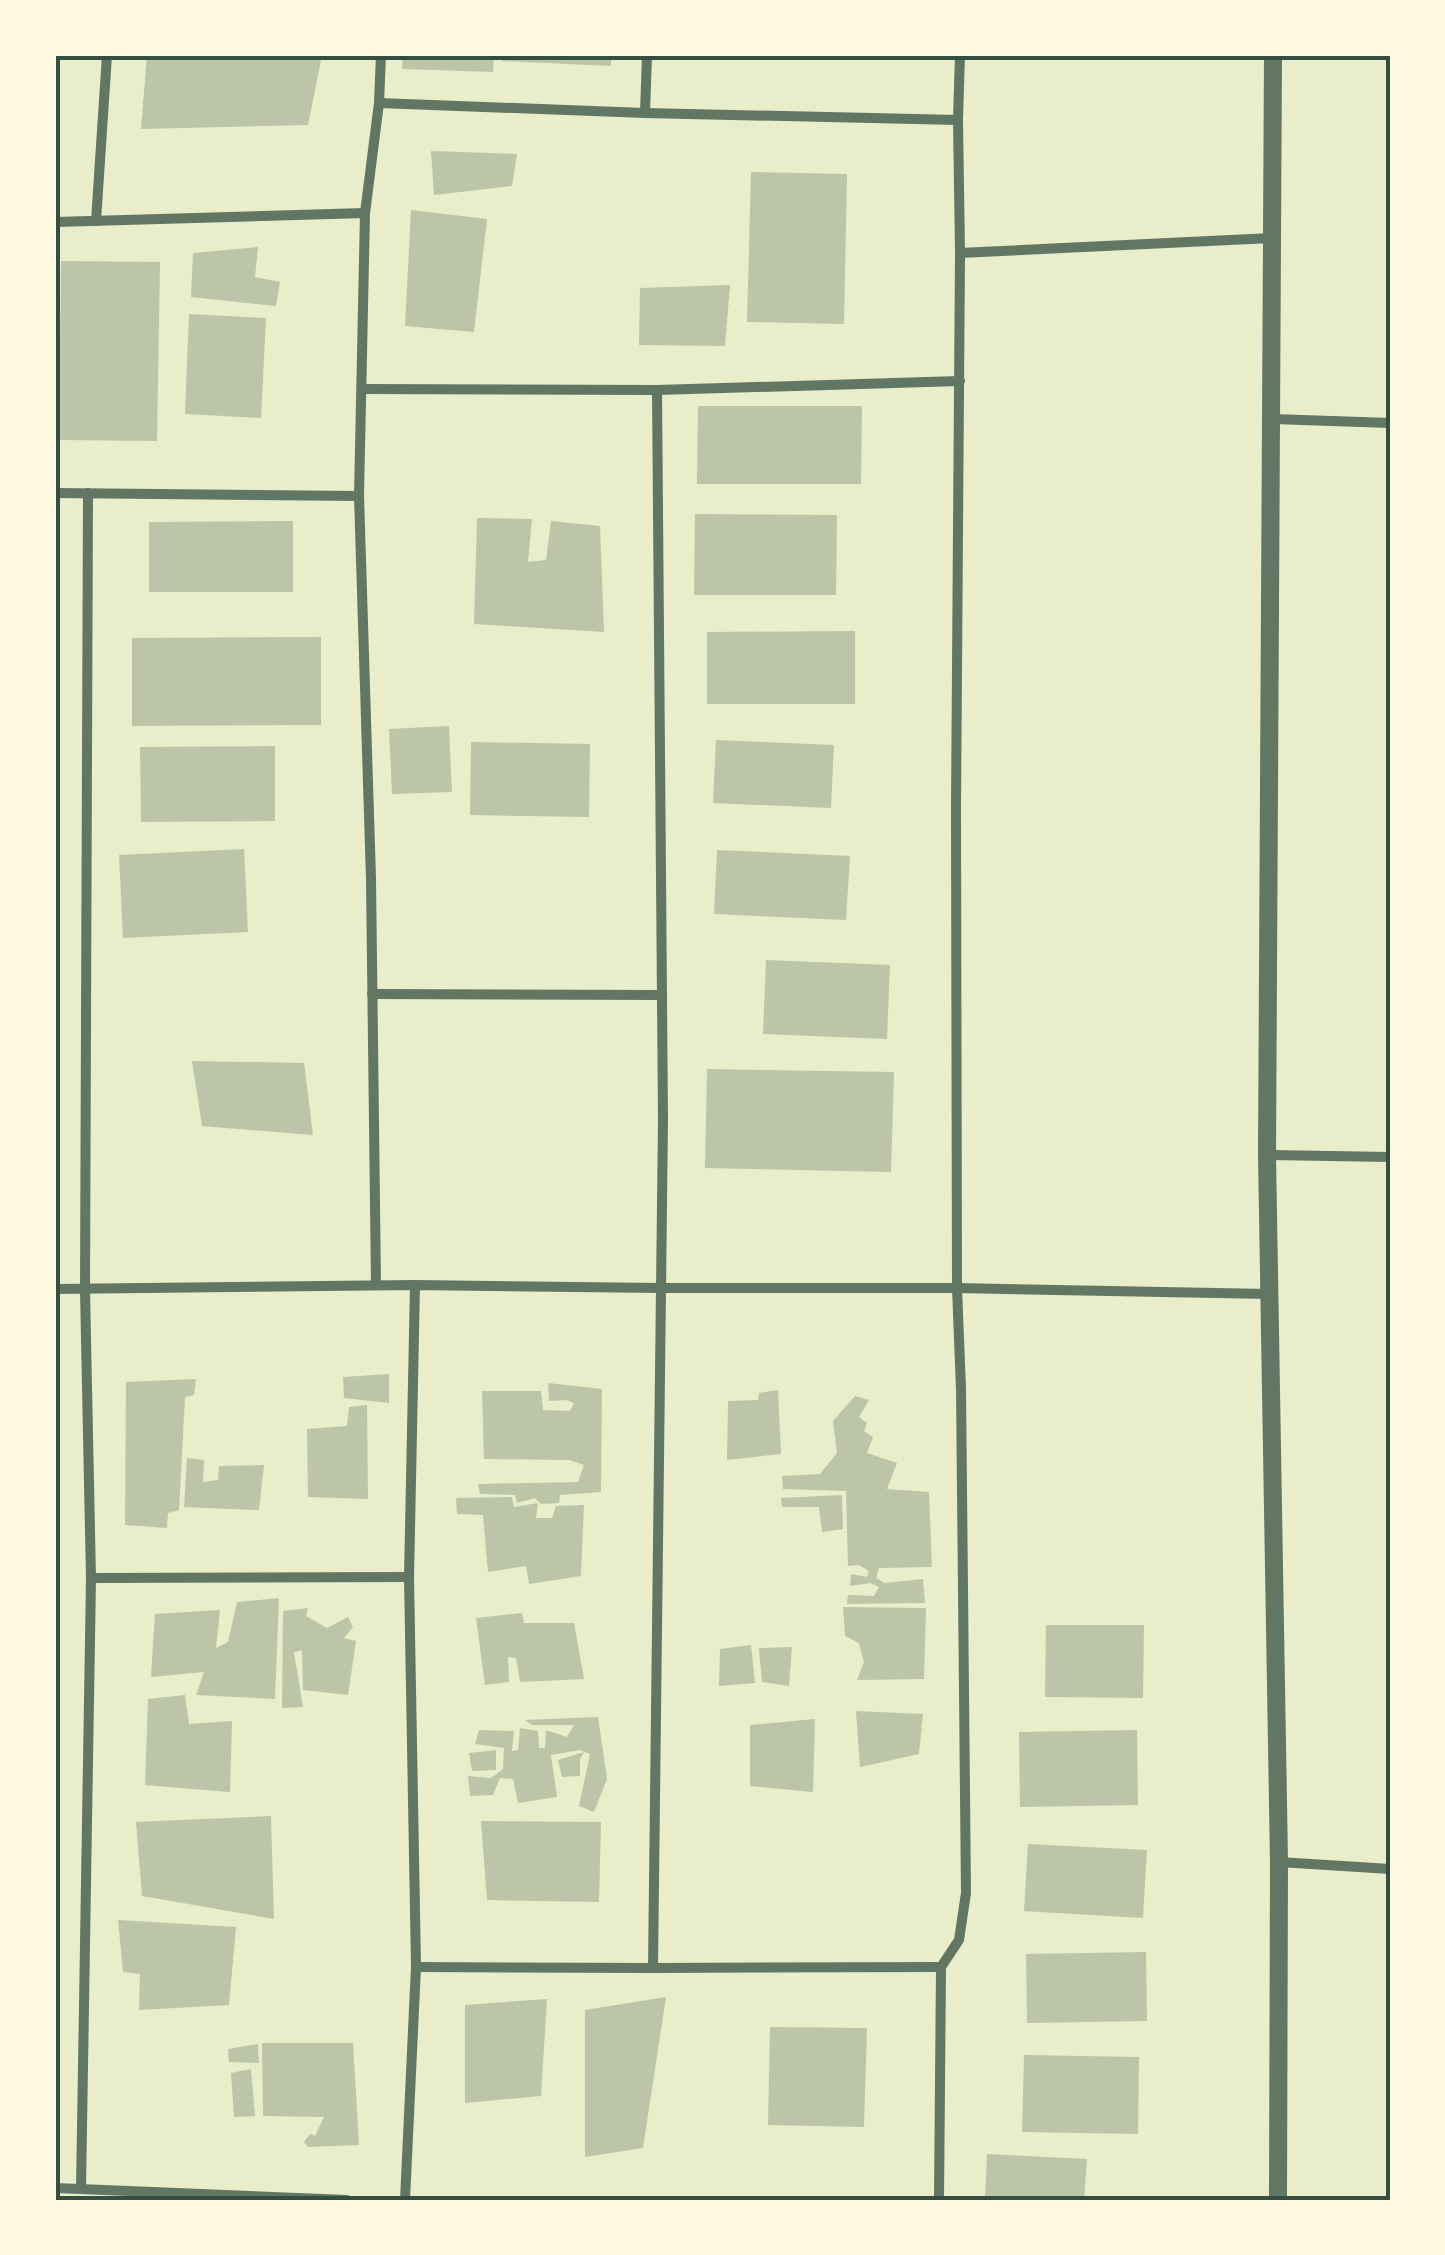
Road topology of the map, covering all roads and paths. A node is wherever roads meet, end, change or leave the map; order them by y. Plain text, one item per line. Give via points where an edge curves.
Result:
1 (107, 55) edge
2 (381, 55) edge
3 (647, 55) edge
4 (960, 55) edge
5 (1273, 55) edge
6 (379, 103) junction
7 (645, 113) junction
8 (958, 120) junction
9 (365, 213) junction
10 (96, 220) junction
11 (55, 222) edge
12 (1274, 238) junction
13 (960, 254) junction
14 (960, 381) junction
15 (362, 389) junction
16 (656, 390) junction
17 (1272, 419) junction
18 (1390, 423) edge
19 (88, 492) junction
20 (55, 493) edge
21 (359, 496) junction
22 (372, 994) junction
23 (661, 995) junction
24 (1268, 1155) junction
25 (1390, 1157) edge
26 (415, 1285) junction
27 (376, 1286) junction
28 (660, 1288) junction
29 (957, 1288) junction
30 (55, 1289) edge
31 (85, 1290) junction
32 (1270, 1294) junction
33 (410, 1576) junction
34 (92, 1578) junction
35 (1279, 1862) junction
36 (1390, 1869) edge
37 (941, 1966) junction
38 (416, 1967) junction
39 (653, 1968) junction
40 (55, 2188) edge
41 (81, 2189) junction
42 (347, 2200) edge
43 (405, 2200) edge
44 (939, 2200) edge
45 (1278, 2200) edge

1 - 10 street
2 - 6 street
3 - 7 street
4 - 8 street
5 - 12 street
6 - 7 street
6 - 9 street
7 - 8 street
8 - 13 street
9 - 10 street
9 - 15 street
10 - 11 street
12 - 13 street
12 - 17 street
13 - 14 street
14 - 16 street
14 - 29 street
15 - 16 street
15 - 21 street
16 - 23 street
17 - 18 street
17 - 24 street
19 - 20 street
19 - 21 street
19 - 31 street
21 - 22 street
22 - 23 street
22 - 27 street
23 - 28 street
24 - 25 street
24 - 32 street
26 - 27 street
26 - 28 street
26 - 33 street
27 - 31 street
28 - 29 street
28 - 39 street
29 - 32 street
29 - 37 street via 966,1893 959,1940
30 - 31 street
31 - 34 street
32 - 35 street
33 - 34 street
33 - 38 street
34 - 41 street
35 - 36 street
35 - 45 street
37 - 39 street
37 - 44 street
38 - 39 street
38 - 43 street
40 - 41 street
41 - 42 street

